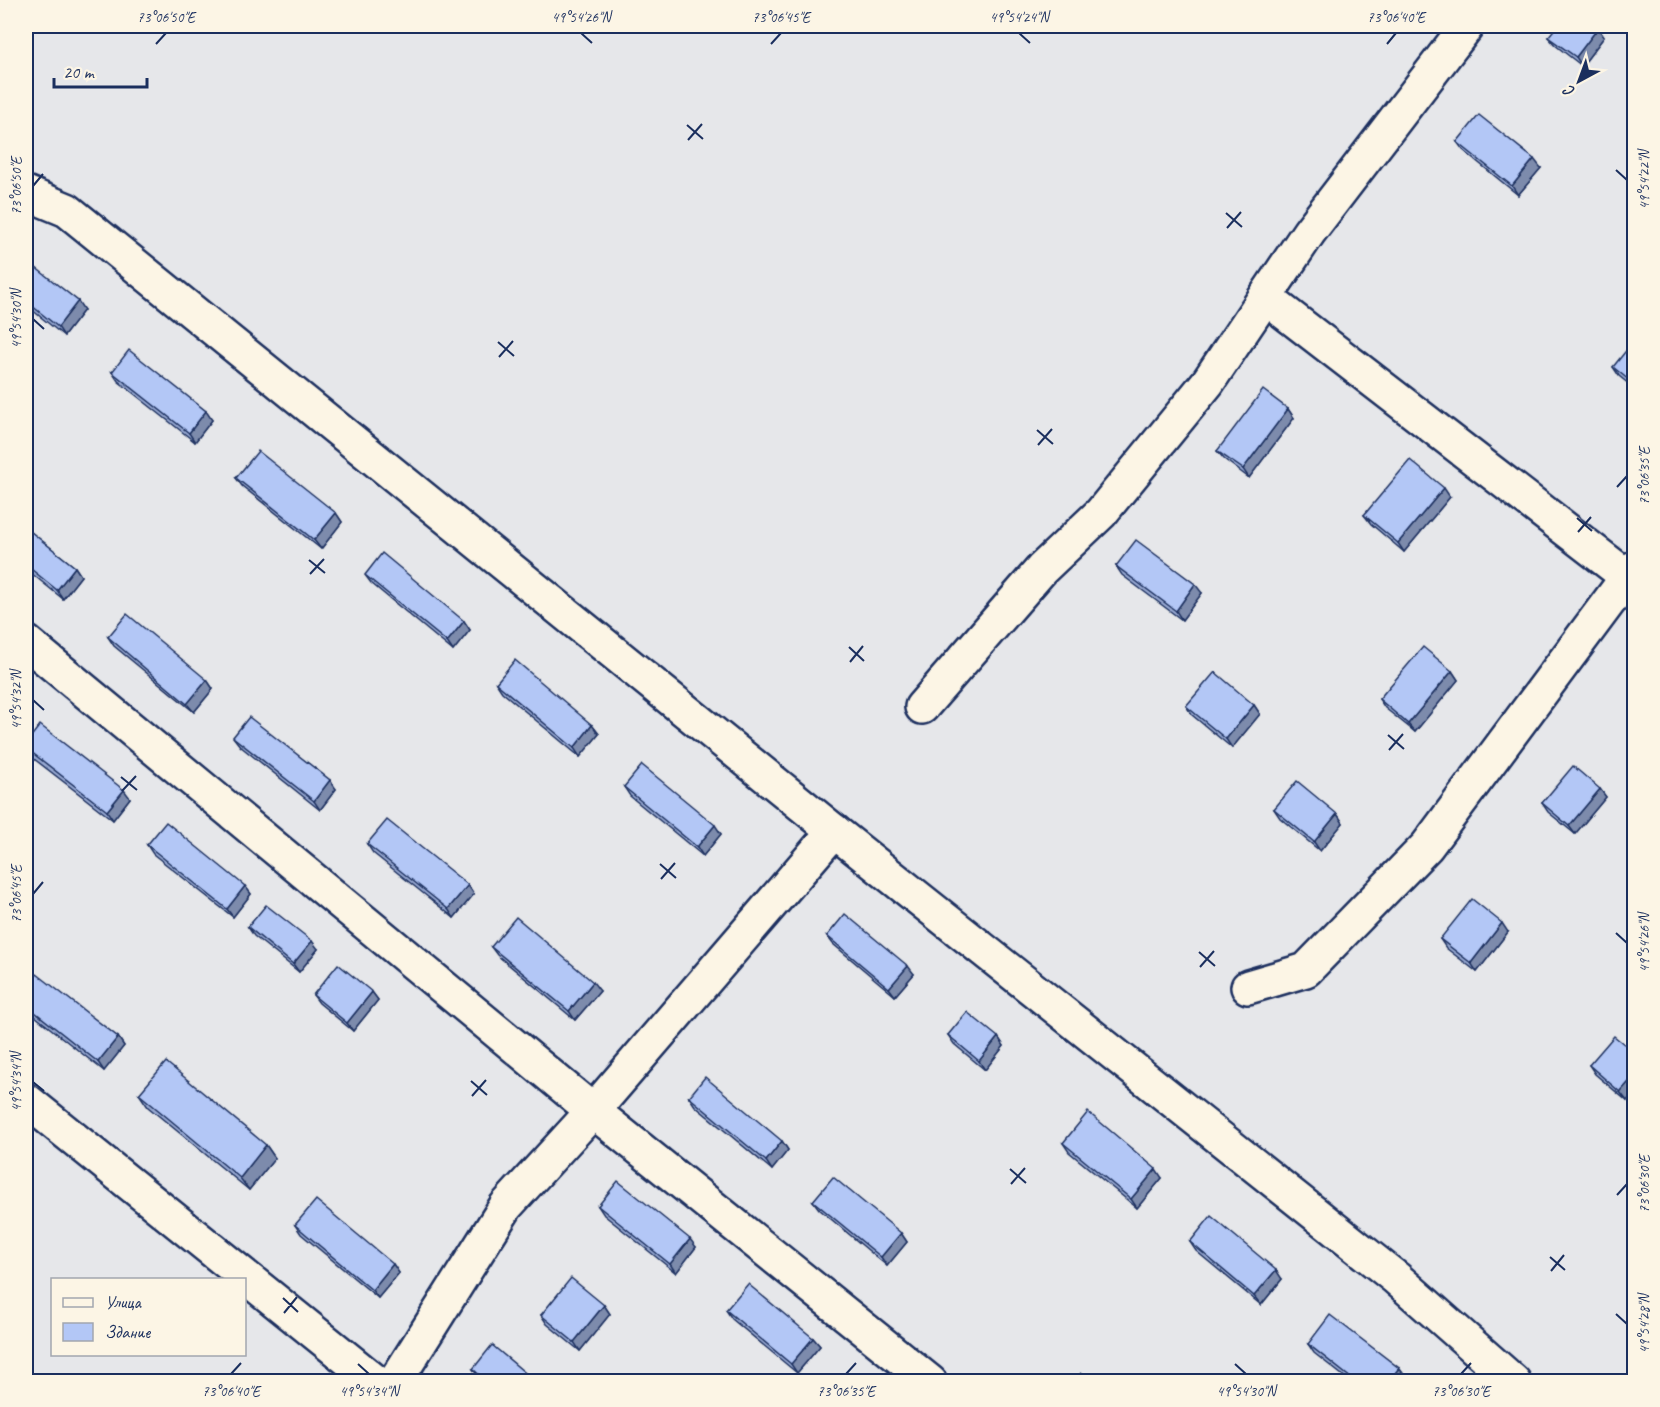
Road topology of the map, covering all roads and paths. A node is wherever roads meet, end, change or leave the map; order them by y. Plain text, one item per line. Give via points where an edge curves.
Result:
1 (1467, 26) edge
2 (26, 193) edge
3 (1266, 298) junction
4 (1632, 575) edge
5 (26, 642) edge
6 (922, 707) dead end
7 (834, 831) junction
8 (1248, 987) dead end
9 (26, 1100) edge
10 (593, 1111) junction
11 (376, 1382) edge
12 (395, 1382) edge
13 (930, 1382) edge
14 (1515, 1382) edge

1 - 3 street via 1309,232
2 - 7 street via 67,210
3 - 4 street
3 - 6 street via 1208,382 1101,513 1042,569
4 - 8 street via 1427,846 1306,970
5 - 10 street
7 - 10 street
7 - 14 street via 1396,1278
9 - 11 street
10 - 12 street via 506,1206
10 - 13 street

